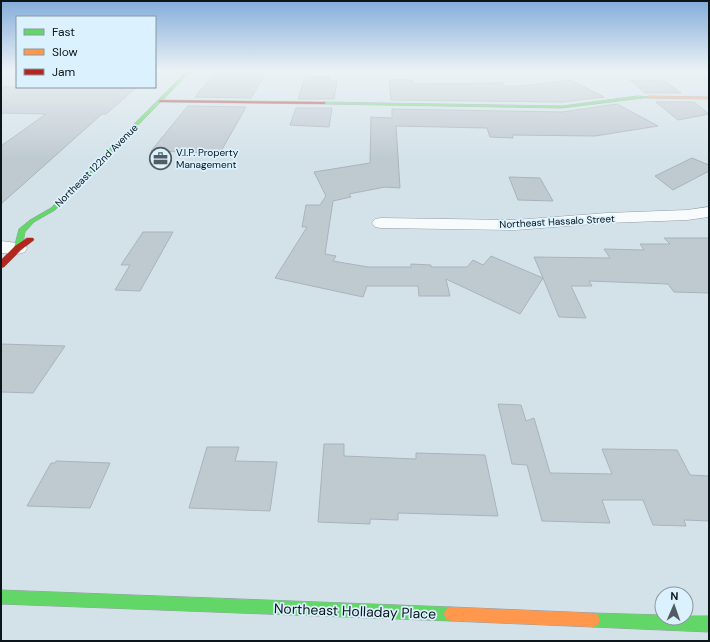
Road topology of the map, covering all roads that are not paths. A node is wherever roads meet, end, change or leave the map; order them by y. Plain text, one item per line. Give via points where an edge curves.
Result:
1 (614, 100) edge
2 (160, 101) joint
3 (53, 209) junction
4 (709, 212) edge
5 (52, 221) dead end
6 (381, 223) dead end
7 (36, 236) dead end
8 (9, 247) edge
9 (1, 265) edge
10 (1, 597) edge
11 (709, 624) edge

1 - 2 street via 562,107
2 - 3 street, Northeast 122nd Avenue
3 - 5 street, Northeast 122nd Avenue
3 - 8 street, Northeast 122nd Avenue via 32,221
4 - 6 street, Northeast Hassalo Street via 514,225
7 - 8 street, Northeast 122nd Avenue
8 - 9 street, Northeast 122nd Avenue
10 - 11 street, Northeast Holladay Place

